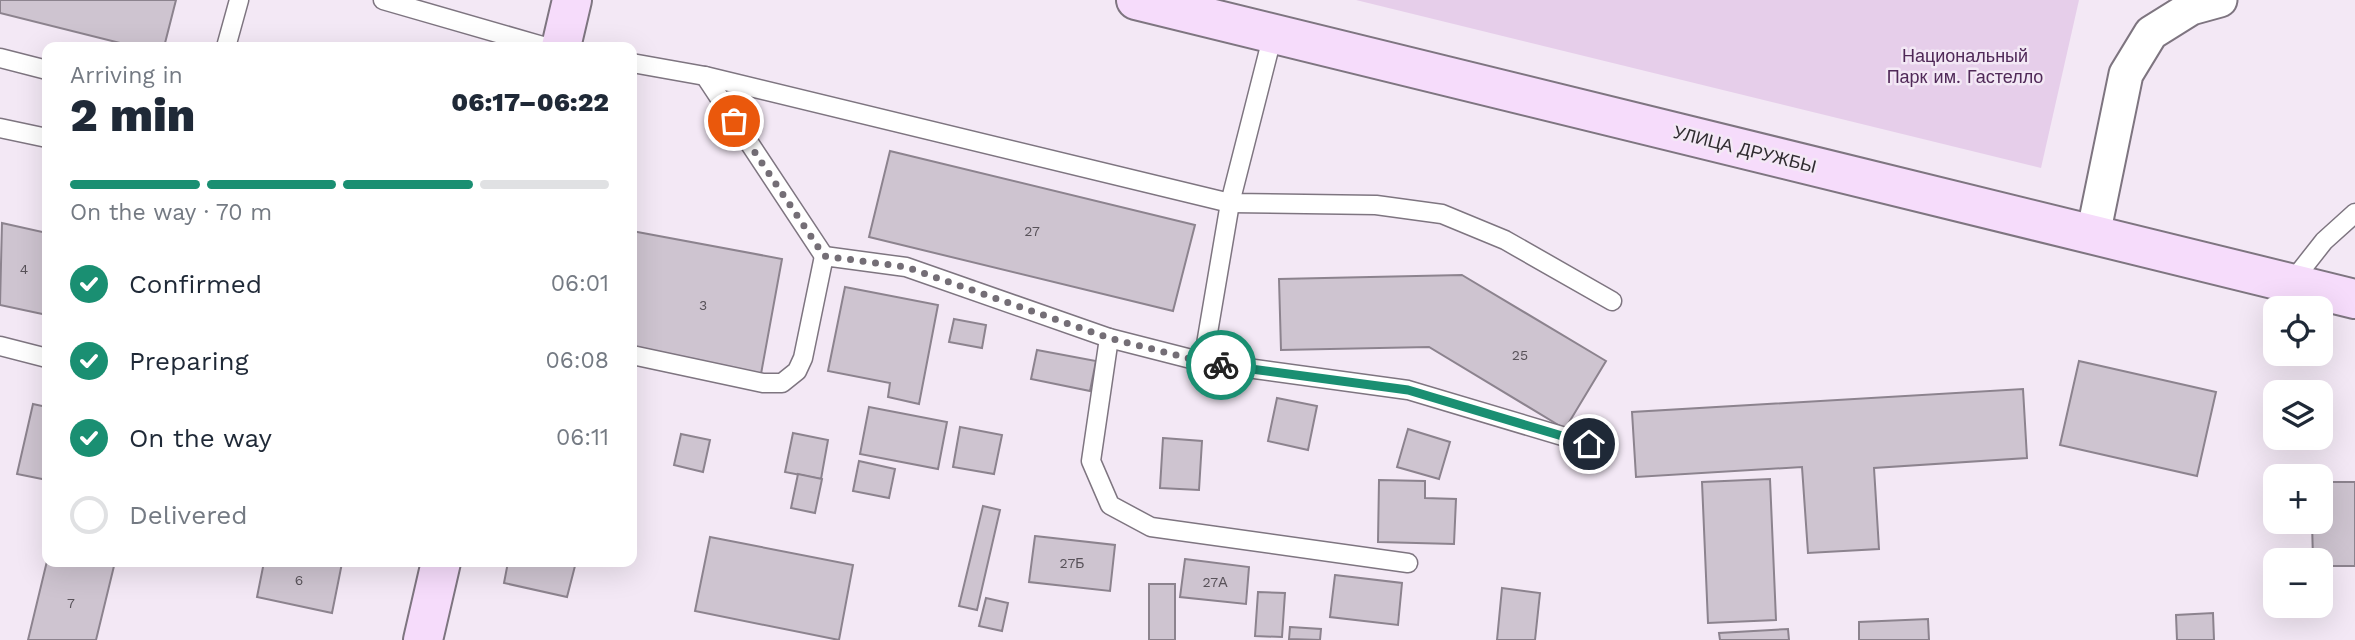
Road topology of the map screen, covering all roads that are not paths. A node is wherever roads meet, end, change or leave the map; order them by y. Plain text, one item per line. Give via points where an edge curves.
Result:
1 (239, 0) edge
2 (383, 0) edge
3 (572, 0) edge
4 (1136, 0) edge
5 (2220, 0) edge
6 (1273, 34) junction
7 (227, 42) edge
8 (529, 42) edge
9 (562, 42) edge
10 (0, 58) edge
11 (637, 64) edge
12 (42, 69) edge
13 (705, 76) junction
14 (0, 128) edge
15 (42, 137) edge
16 (1230, 202) junction
17 (2355, 213) edge
18 (2093, 234) junction
19 (824, 256) junction
20 (2291, 283) junction
21 (2355, 299) edge
22 (1612, 301) dead end
23 (1109, 338) junction
24 (0, 346) edge
25 (637, 356) edge
26 (42, 357) edge
27 (1203, 362) junction
28 (1589, 444) dead end
29 (1408, 563) dead end
30 (440, 567) edge
31 (423, 640) edge

1 - 7 lane
2 - 8 lane
3 - 9 main road
4 - 6 main road, УЛИЦА ДРУЖБЫ
5 - 18 street via 2191,8 2151,33 2126,74
6 - 16 lane
6 - 18 main road, УЛИЦА ДРУЖБЫ
10 - 12 lane
11 - 13 lane
13 - 16 lane
13 - 19 lane
14 - 15 lane
16 - 22 lane via 1376,205 1442,214 1505,240
16 - 27 lane
17 - 20 lane via 2324,241
18 - 20 main road, УЛИЦА ДРУЖБЫ
19 - 23 lane via 906,267
19 - 25 lane via 803,358 782,383
20 - 21 main road, УЛИЦА ДРУЖБЫ
23 - 27 lane
23 - 29 lane via 1091,461 1110,505 1151,527
24 - 26 lane
27 - 28 lane via 1408,390
30 - 31 main road

